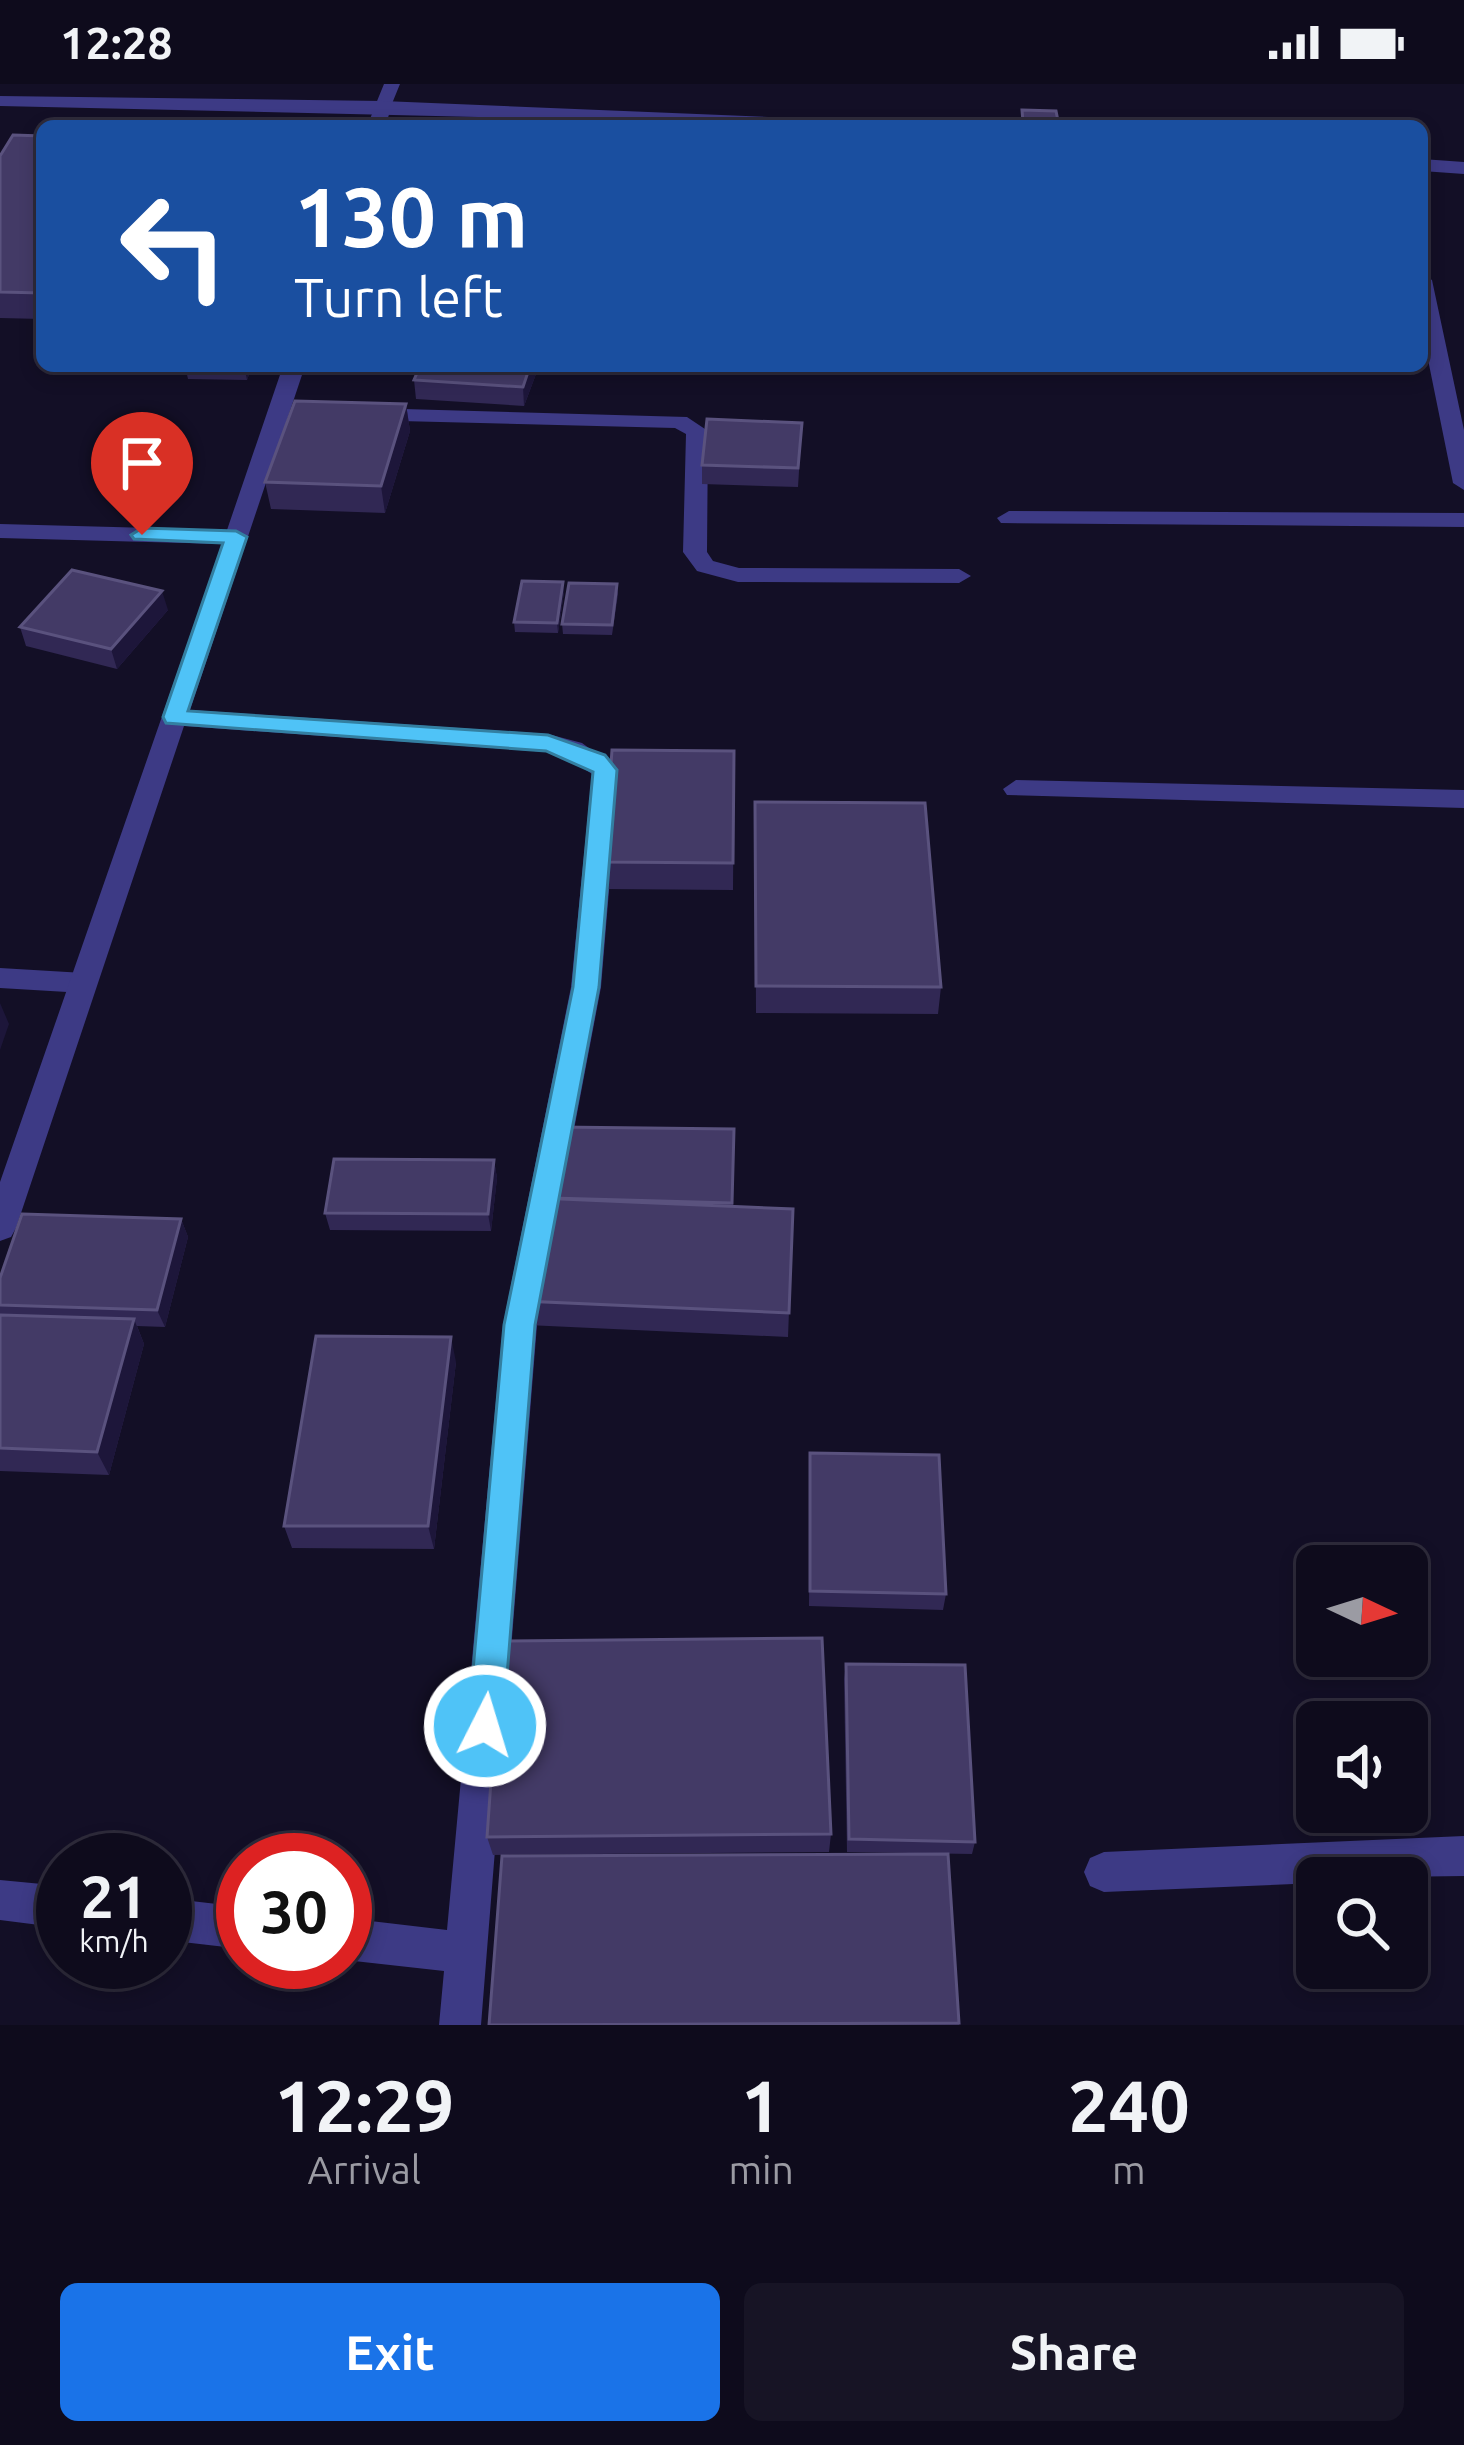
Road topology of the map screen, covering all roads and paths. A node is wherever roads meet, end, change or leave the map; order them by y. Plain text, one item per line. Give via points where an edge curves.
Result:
1 (392, 84) edge
2 (0, 101) edge
3 (382, 106) junction
4 (378, 120) edge
5 (722, 120) edge
6 (1428, 165) edge
7 (1464, 168) edge
8 (1428, 309) edge
9 (293, 372) edge
10 (348, 415) edge
11 (1464, 483) edge
12 (1009, 518) dead end
13 (1464, 520) edge
14 (0, 531) edge
15 (236, 537) junction
16 (959, 575) dead end
17 (174, 717) junction
18 (1016, 789) dead end
19 (1464, 799) edge
20 (0, 978) edge
21 (84, 983) junction
22 (0, 1228) edge
23 (1464, 1856) edge
24 (1104, 1872) dead end
25 (0, 1900) edge
26 (36, 1904) edge
27 (372, 1942) edge
28 (466, 1953) junction
29 (460, 2025) edge

1 - 3 lane
2 - 3 street
3 - 4 street
3 - 5 street
6 - 7 street
8 - 11 street
9 - 15 street via 289,414
10 - 16 street via 679,422 697,431 695,552 705,566 738,575
12 - 13 street
14 - 15 street
15 - 17 street
17 - 21 street
17 - 28 street via 548,743 605,770 586,987 520,1325
18 - 19 street
20 - 21 lane
21 - 22 street
23 - 24 street
25 - 26 street
27 - 28 street
28 - 29 street

